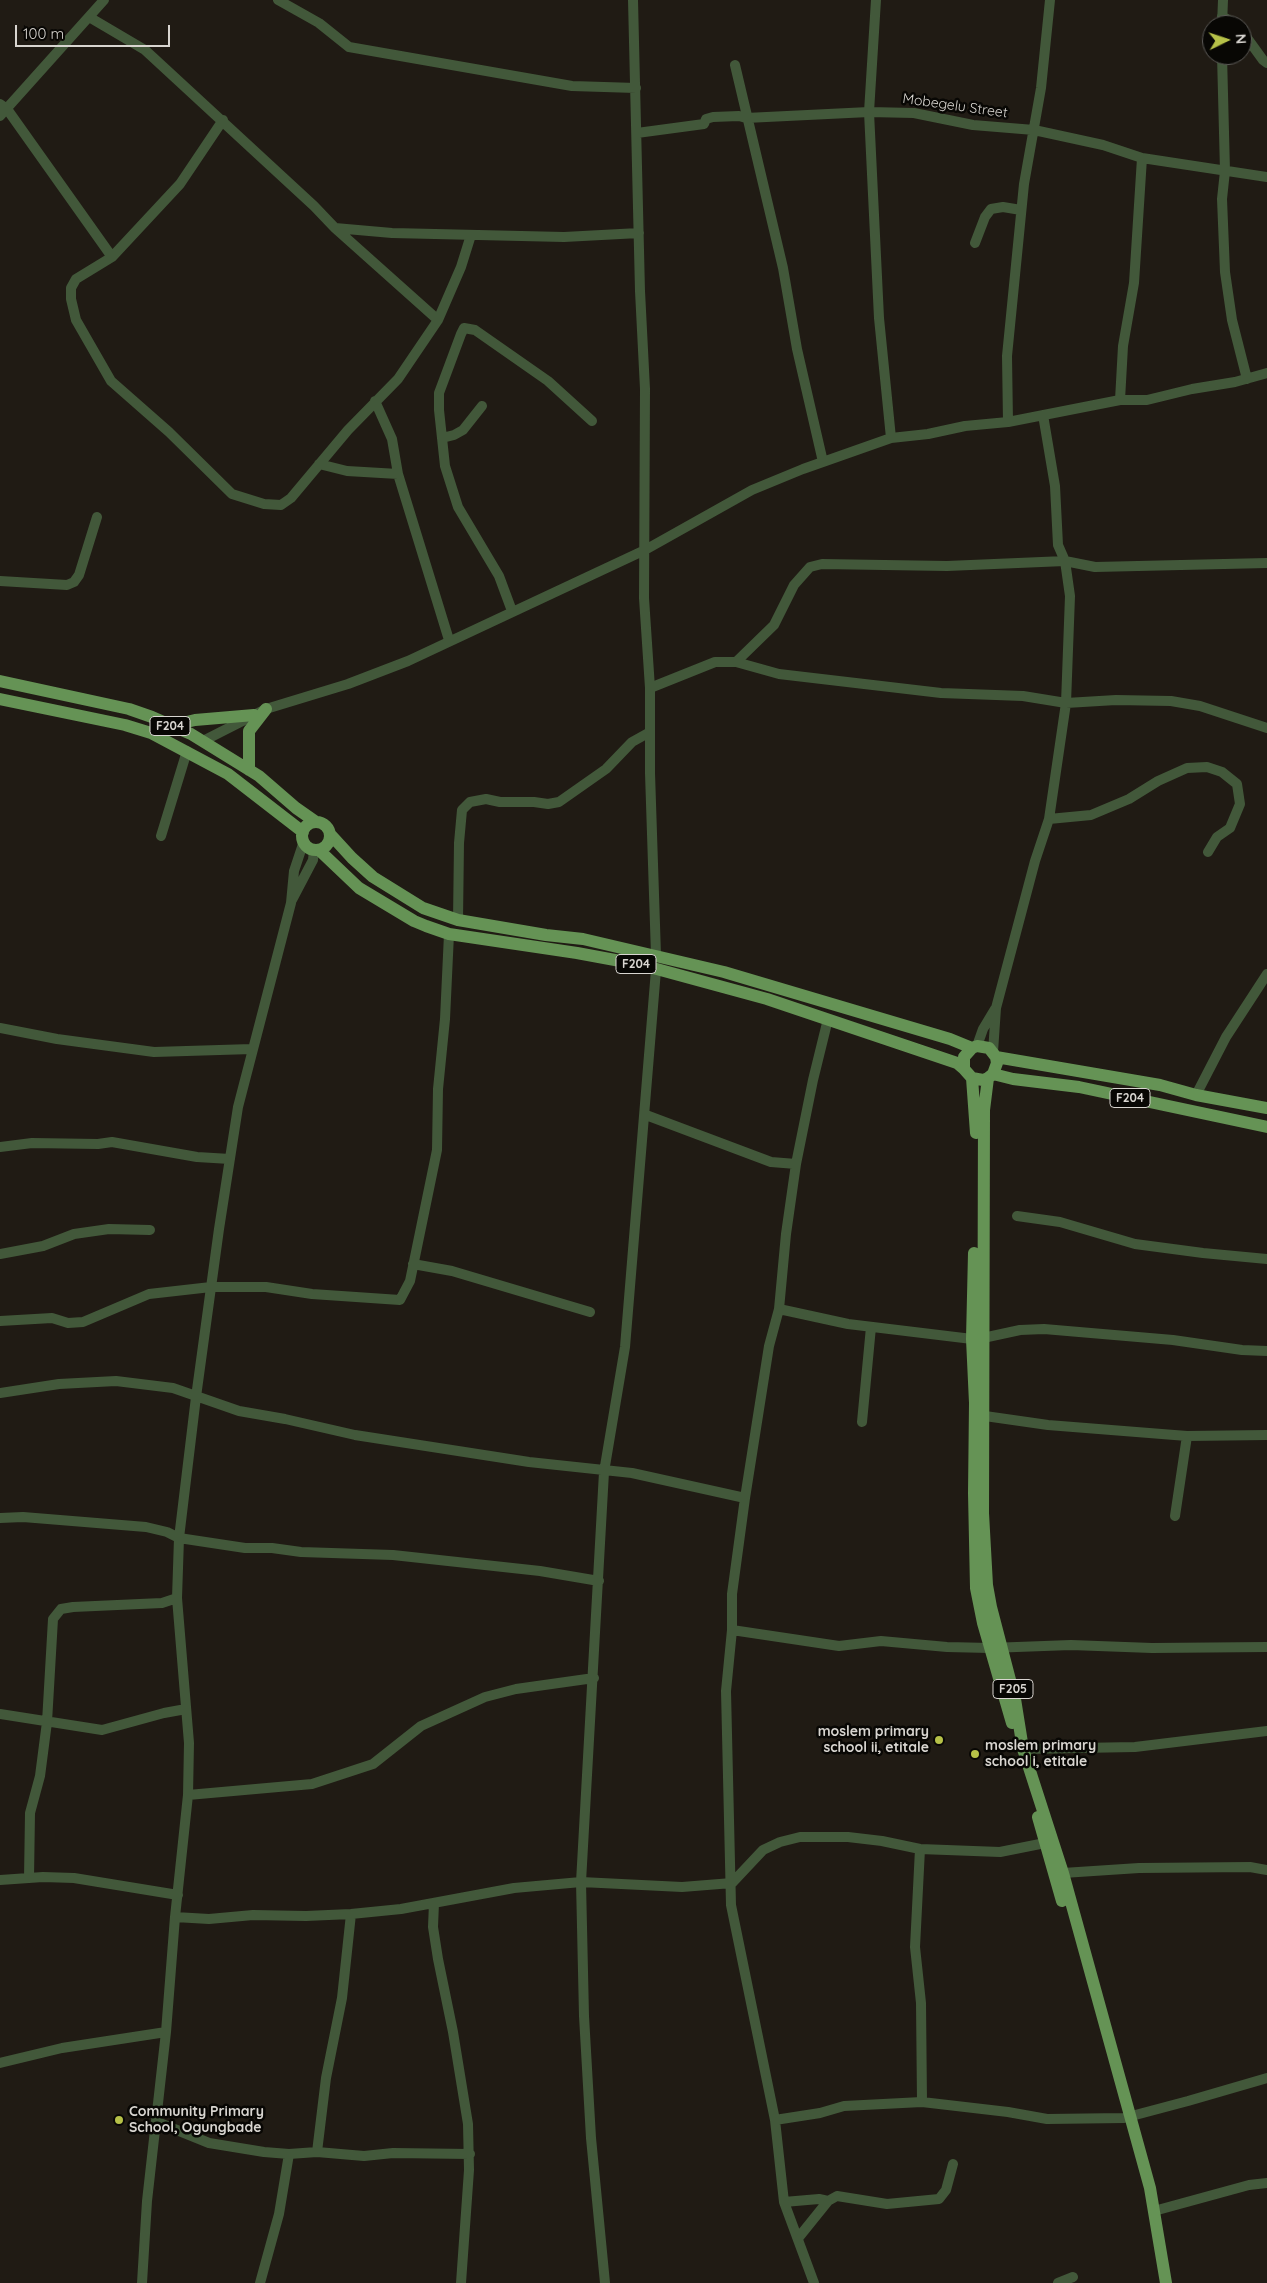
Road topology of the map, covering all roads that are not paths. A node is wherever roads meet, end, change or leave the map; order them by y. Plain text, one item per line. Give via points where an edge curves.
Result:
1 (104, 0) edge
2 (278, 0) edge
3 (633, 0) edge
4 (876, 0) edge
5 (1050, 0) edge
6 (1223, 0) edge
7 (1222, 15) edge
8 (89, 17) junction
9 (1252, 44) edge
10 (1267, 63) edge
11 (735, 65) dead end
12 (1222, 65) edge
13 (636, 88) junction
14 (2, 110) edge
15 (869, 112) junction
16 (746, 118) junction
17 (223, 120) junction
18 (1034, 130) junction
19 (637, 133) junction
20 (1142, 158) junction
21 (1225, 171) junction
22 (1267, 177) edge
23 (1021, 210) junction
24 (335, 228) junction
25 (639, 233) junction
26 (471, 235) junction
27 (975, 243) dead end
28 (112, 257) junction
29 (438, 320) junction
30 (1267, 374) edge
31 (1247, 379) junction
32 (1120, 400) junction
33 (374, 401) junction
34 (482, 406) dead end
35 (1043, 415) junction
36 (592, 421) dead end
37 (1008, 422) junction
38 (442, 438) junction
39 (891, 438) junction
40 (823, 462) junction
41 (320, 464) junction
42 (398, 474) junction
43 (97, 517) dead end
44 (645, 550) junction
45 (1066, 561) junction
46 (1267, 563) edge
47 (0, 581) edge
48 (512, 611) junction
49 (450, 640) junction
50 (736, 662) junction
51 (0, 681) edge
52 (650, 688) junction
53 (0, 698) edge
54 (1066, 703) junction
55 (266, 709) junction
56 (254, 715) junction
57 (170, 726) junction
58 (1267, 728) edge
59 (650, 732) junction
60 (203, 741) junction
61 (187, 751) junction
62 (248, 770) junction
63 (1049, 819) junction
64 (316, 822) junction
65 (330, 834) junction
66 (161, 836) dead end
67 (303, 837) junction
68 (316, 850) junction
69 (1208, 852) dead end
70 (291, 903) junction
71 (458, 920) junction
72 (449, 934) junction
73 (656, 955) junction
74 (656, 970) junction
75 (1267, 974) edge
76 (996, 1008) junction
77 (828, 1020) junction
78 (0, 1028) edge
79 (974, 1047) junction
80 (252, 1049) junction
81 (995, 1055) junction
82 (968, 1074) junction
83 (991, 1076) junction
84 (1196, 1095) junction
85 (1267, 1108) edge
86 (646, 1115) junction
87 (1267, 1127) edge
88 (0, 1147) edge
89 (230, 1159) junction
90 (796, 1164) junction
91 (1017, 1216) dead end
92 (150, 1230) dead end
93 (0, 1254) edge
94 (1267, 1259) edge
95 (413, 1264) junction
96 (211, 1287) junction
97 (779, 1309) junction
98 (590, 1312) dead end
99 (0, 1321) edge
100 (871, 1327) junction
101 (978, 1339) junction
102 (1267, 1351) edge
103 (0, 1393) edge
104 (196, 1397) junction
105 (984, 1416) junction
106 (862, 1422) dead end
107 (1187, 1436) junction
108 (1267, 1436) edge
109 (604, 1472) junction
110 (745, 1498) junction
111 (1175, 1516) dead end
112 (0, 1518) edge
113 (180, 1538) junction
114 (599, 1581) junction
115 (177, 1598) junction
116 (732, 1630) junction
117 (1267, 1647) edge
118 (996, 1648) junction
119 (594, 1678) junction
120 (186, 1709) junction
121 (0, 1714) edge
122 (47, 1722) junction
123 (1267, 1731) edge
124 (1024, 1749) junction
125 (188, 1794) junction
126 (1045, 1843) junction
127 (920, 1849) junction
128 (1267, 1870) edge
129 (1063, 1874) junction
130 (29, 1878) junction
131 (0, 1880) edge
132 (581, 1882) junction
133 (732, 1883) junction
134 (178, 1895) junction
135 (434, 1903) junction
136 (351, 1914) junction
137 (175, 1917) junction
138 (166, 2032) junction
139 (0, 2063) edge
140 (1267, 2078) edge
141 (922, 2102) junction
142 (1127, 2117) junction
143 (775, 2120) junction
144 (157, 2122) junction
145 (317, 2152) junction
146 (289, 2154) junction
147 (470, 2154) junction
148 (953, 2164) dead end
149 (1267, 2183) edge
150 (828, 2201) junction
151 (784, 2202) junction
152 (1154, 2211) junction
153 (799, 2237) junction
154 (1074, 2277) dead end
155 (142, 2283) edge
156 (260, 2283) edge
157 (460, 2283) edge
158 (605, 2283) edge
159 (814, 2283) edge
160 (1058, 2283) edge
161 (1159, 2283) edge
162 (1166, 2283) edge

1 - 8 street
2 - 13 street via 319,23 349,47 572,86
3 - 13 street
4 - 15 street
5 - 18 street
6 - 7 street
8 - 14 street
8 - 17 street via 145,50
9 - 10 street
11 - 16 street
12 - 21 street
13 - 19 street
14 - 28 street
15 - 16 street, Mobegelu Street
15 - 18 street, Mobegelu Street via 914,113 974,125
15 - 39 street via 879,318
16 - 19 street, Mobegelu Street via 714,117 706,119 704,124
16 - 40 street via 783,268
17 - 24 street
17 - 28 street via 180,184
18 - 20 street, Mobegelu Street via 1103,145
18 - 23 street
19 - 25 street
20 - 21 street, Mobegelu Street
20 - 32 street via 1134,283 1123,346
21 - 22 street, Mobegelu Street
21 - 31 street via 1222,200 1225,272 1232,320
23 - 27 street via 991,209
23 - 37 street via 1007,356
24 - 26 street
24 - 29 street
25 - 26 street
25 - 44 street via 645,389
26 - 29 street
28 - 41 street via 76,279 70,288 76,320 111,381 232,494 264,504 281,504 291,498
29 - 33 street via 398,378
30 - 31 street
31 - 32 street via 1147,400
32 - 35 street
33 - 41 street
33 - 42 street via 392,439
34 - 38 street via 463,430
35 - 37 street
35 - 45 street via 1055,486 1058,545
36 - 38 street via 524,363 475,330 464,328 439,393
37 - 39 street
38 - 48 street via 445,466 458,507 499,576
39 - 40 street
40 - 44 street via 752,490
41 - 42 street via 347,471
42 - 49 street
43 - 47 street via 74,582 67,585
44 - 48 street
44 - 52 street via 644,598
45 - 46 street via 1095,567
45 - 50 street via 947,566 835,563 810,567 794,585 774,625
45 - 54 street via 1070,596
48 - 49 street
49 - 55 street via 371,676
50 - 52 street via 715,662
50 - 54 street via 779,674 827,681 941,693 1023,696
51 - 57 main road, F204 via 129,709
52 - 59 street
53 - 61 main road, F204 via 125,725 151,733
54 - 58 street via 1171,701 1200,706
54 - 63 street
55 - 56 street
55 - 62 main road via 250,731
56 - 57 main road via 195,720
56 - 60 street
57 - 60 main road, F204
59 - 71 street via 632,742 606,770 559,802 486,799 470,802 462,810
59 - 73 street
60 - 62 main road, F204
61 - 66 street
61 - 67 main road, F204 via 228,774
62 - 64 main road, F204
63 - 69 street via 1091,815 1187,768 1207,767 1222,772 1237,784 1240,804 1230,828 1217,837
63 - 76 street
64 - 65 main road, F204 via 326,825
64 - 67 main road via 308,825
65 - 68 main road via 329,842
65 - 71 main road, F204 via 352,858 388,887 422,908
67 - 68 main road, F204 via 306,845
67 - 70 street via 294,871
68 - 70 street
68 - 72 main road, F204 via 375,898 414,921
70 - 80 street
71 - 73 main road, F204 via 583,939
72 - 74 main road, F204 via 577,952
72 - 95 street via 437,1150
73 - 79 main road, F204 via 753,979
74 - 77 main road, F204 via 767,999
74 - 86 street
75 - 84 street via 1226,1037
76 - 79 street
76 - 81 street
77 - 82 main road, F204 via 957,1063
77 - 90 street
78 - 80 street via 154,1052
79 - 81 main road, F204 via 988,1048
79 - 82 main road via 964,1057
80 - 89 street
81 - 83 main road via 997,1063
81 - 84 main road, F204 via 1160,1085
82 - 83 main road, F204 via 983,1080
82 - 101 main road, F205 via 975,1111
83 - 87 main road, F204 via 1079,1087
83 - 101 main road, F205 via 984,1110
84 - 85 main road, F204
86 - 90 street via 771,1162
86 - 109 street via 624,1348
88 - 89 street via 32,1143 112,1142 197,1157
89 - 96 street
90 - 97 street
91 - 94 street via 1060,1222 1134,1244
92 - 93 street via 109,1229 74,1234 43,1246
95 - 96 street via 410,1281 400,1300 312,1294 266,1287
95 - 98 street via 452,1271
96 - 99 street via 149,1294 82,1322 68,1323 52,1318
96 - 104 street
97 - 100 street
97 - 110 street via 769,1346
100 - 101 street
100 - 106 street
101 - 102 street via 1020,1330 1044,1329
101 - 105 main road, F205
101 - 118 main road, F205 via 975,1568 978,1597
103 - 104 street via 59,1384 116,1381 172,1388
104 - 109 street via 239,1411 355,1435
104 - 113 street
105 - 107 street via 1048,1425
105 - 118 main road, F205 via 985,1565
107 - 108 street
107 - 111 street
109 - 110 street via 632,1473
109 - 114 street
110 - 116 street via 732,1594
112 - 113 street via 23,1517 146,1528
113 - 114 street via 245,1548 393,1555 540,1571
113 - 115 street
114 - 119 street
115 - 120 street
115 - 122 street via 162,1604 61,1609 53,1619
116 - 118 street via 839,1646 881,1641
116 - 133 street via 726,1691
117 - 118 street via 1071,1645
118 - 124 main road, F205 via 1015,1699
118 - 126 main road, F205
119 - 125 street via 484,1697 421,1726 373,1764 312,1784
119 - 132 street
120 - 122 street via 102,1730
120 - 125 street
121 - 122 street
122 - 130 street via 40,1776 30,1813
123 - 124 street via 1135,1747
124 - 129 main road, F205
125 - 134 street
126 - 127 street via 1000,1852
126 - 142 main road, F205
127 - 133 street via 848,1837 800,1837 763,1850
127 - 141 street via 915,1947 922,2003
128 - 129 street via 1250,1867 1139,1868
129 - 142 main road, F205
130 - 131 street
130 - 134 street via 74,1878
132 - 133 street via 682,1887
132 - 135 street via 514,1888
132 - 158 street via 591,2138
133 - 143 street via 731,1905
134 - 137 street
135 - 136 street
135 - 147 street via 433,1927 461,2075
136 - 137 street via 209,1919
136 - 145 street via 342,1998 326,2078
137 - 138 street
138 - 139 street via 62,2048
138 - 144 street
140 - 142 street
141 - 142 street via 1047,2119
141 - 143 street via 844,2106
142 - 152 main road, F205
142 - 161 main road, F205
143 - 151 street
144 - 146 street via 209,2143
144 - 155 street via 147,2201
145 - 146 street
145 - 147 street via 364,2156
146 - 156 street via 279,2214
147 - 157 street
148 - 150 street via 940,2199 887,2204 837,2196
149 - 152 street
150 - 151 street
150 - 153 street
151 - 153 street
152 - 162 main road, F205
153 - 159 street
154 - 160 street

